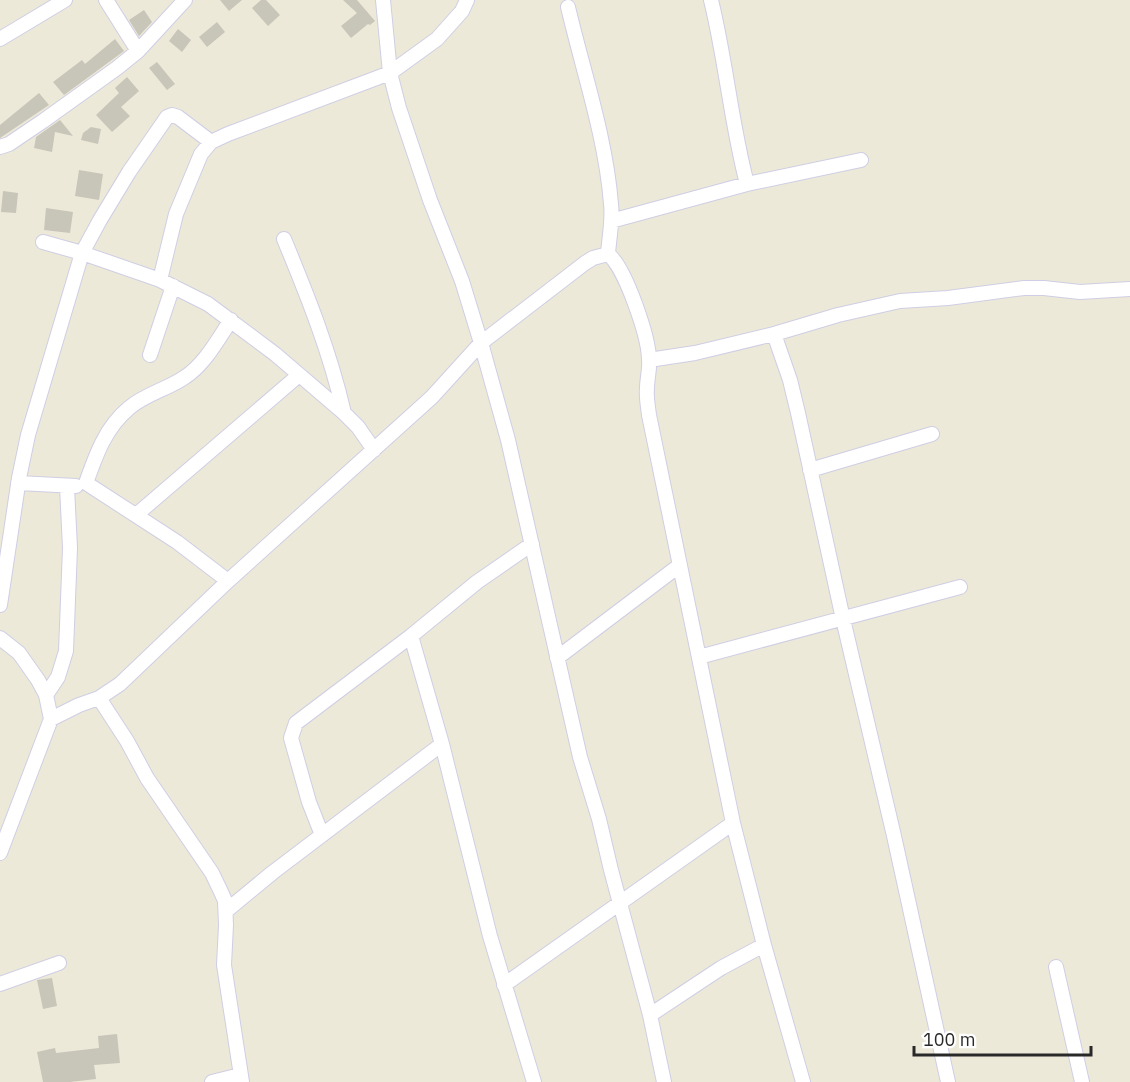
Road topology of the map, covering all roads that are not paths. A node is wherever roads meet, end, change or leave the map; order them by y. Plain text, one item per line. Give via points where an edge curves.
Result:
1 (65, 0) edge
2 (106, 0) edge
3 (185, 0) edge
4 (383, 0) edge
5 (467, 0) edge
6 (711, 0) edge
7 (568, 7) dead end
8 (0, 39) edge
9 (138, 51) junction
10 (390, 73) junction
11 (211, 142) junction
12 (0, 147) edge
13 (861, 160) dead end
14 (747, 184) junction
15 (611, 221) junction
16 (284, 239) dead end
17 (43, 242) dead end
18 (82, 253) junction
19 (608, 254) junction
20 (166, 283) junction
21 (1130, 289) edge
22 (231, 320) junction
23 (774, 334) junction
24 (481, 343) junction
25 (150, 355) dead end
26 (649, 360) junction
27 (299, 375) junction
28 (344, 413) junction
29 (932, 434) dead end
30 (374, 450) junction
31 (810, 470) junction
32 (18, 483) junction
33 (86, 483) junction
34 (67, 486) junction
35 (136, 515) junction
36 (532, 544) junction
37 (680, 565) junction
38 (228, 581) junction
39 (960, 587) dead end
40 (0, 605) edge
41 (843, 619) junction
42 (411, 636) junction
43 (0, 638) edge
44 (699, 657) junction
45 (558, 658) junction
46 (46, 694) junction
47 (99, 698) junction
48 (51, 719) junction
49 (442, 744) junction
50 (733, 823) junction
51 (322, 835) junction
52 (0, 853) edge
53 (621, 903) junction
54 (226, 911) junction
55 (764, 945) junction
56 (59, 963) dead end
57 (1056, 967) dead end
58 (0, 984) edge
59 (504, 985) junction
60 (651, 1015) junction
61 (241, 1079) edge
62 (212, 1082) edge
63 (534, 1082) edge
64 (664, 1082) edge
65 (803, 1082) edge
66 (948, 1082) edge
67 (1082, 1082) edge

1 - 8 street
2 - 9 street
3 - 9 street
4 - 10 street
5 - 10 street via 434,42
6 - 14 street
7 - 15 street via 602,146
9 - 12 street via 44,121
10 - 11 street
10 - 24 street via 418,167 462,281
11 - 18 street via 178,117 167,117 129,172
11 - 20 street via 186,186 167,246
13 - 14 street
14 - 15 street
15 - 19 street
16 - 28 street via 320,328
17 - 18 street
18 - 20 street
18 - 32 street via 28,435
19 - 24 street via 585,263
19 - 26 street via 624,278 646,339
20 - 22 street
20 - 25 street
21 - 23 street via 1080,292 1024,288 900,301
22 - 27 street
22 - 33 street via 196,369 129,407 109,429
23 - 26 street
23 - 31 street via 790,380
24 - 30 street via 432,397
24 - 36 street
26 - 37 street via 649,415
27 - 28 street
27 - 35 street
28 - 30 street
29 - 31 street
30 - 38 street
31 - 41 street
32 - 34 street
32 - 40 street
33 - 34 street
33 - 35 street
34 - 46 street via 70,548 66,651 58,677
35 - 38 street
36 - 42 street via 477,582
36 - 45 street
37 - 44 street
37 - 45 street
38 - 47 street via 149,658
39 - 41 street
41 - 44 street
41 - 66 street
42 - 49 street
42 - 51 street via 293,727 291,738
43 - 46 street via 19,653
44 - 50 street
45 - 53 street via 580,757
46 - 48 street
47 - 48 street
47 - 54 street via 147,778 212,873
48 - 52 street
49 - 51 street
49 - 59 street
50 - 53 street
50 - 55 street
51 - 54 street
53 - 59 street
53 - 60 street
54 - 61 street via 224,964
55 - 60 street via 721,968
55 - 65 street
56 - 58 street
57 - 67 street
59 - 63 street
60 - 64 street
61 - 62 street

